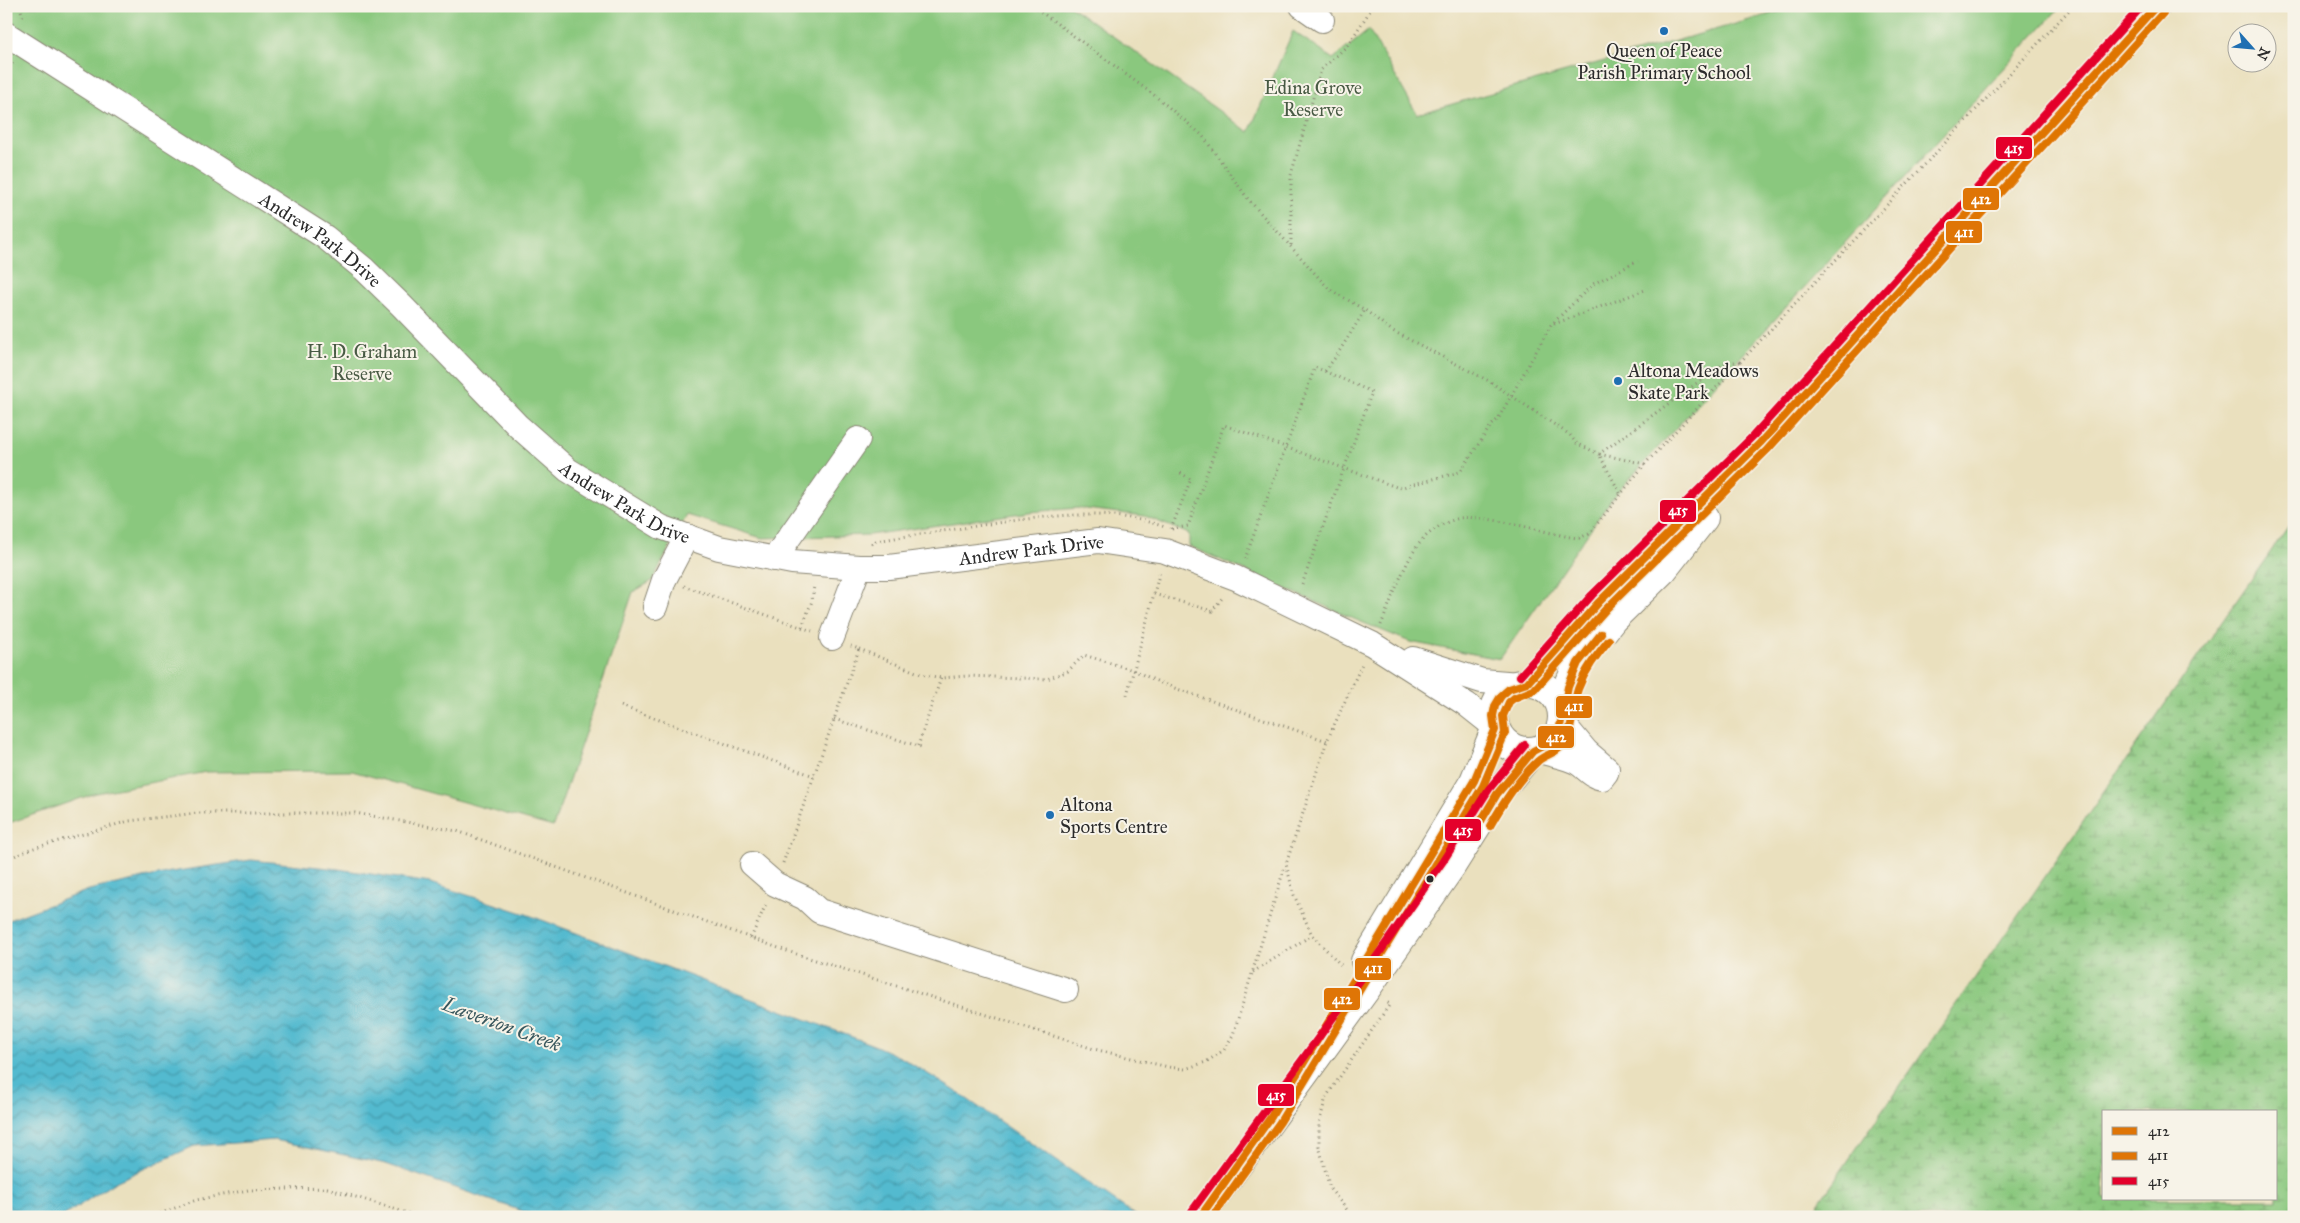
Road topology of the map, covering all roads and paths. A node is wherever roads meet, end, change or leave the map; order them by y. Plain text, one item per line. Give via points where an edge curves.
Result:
1 (1032, 6) edge
2 (1302, 6) edge
3 (1373, 6) edge
4 (2073, 6) edge
5 (2155, 11) edge
6 (1322, 20) dead end
7 (6, 34) edge
8 (1291, 245) junction
9 (1638, 261) dead end
10 (1645, 290) dead end
11 (1365, 310) junction
12 (1551, 325) junction
13 (1740, 362) junction
14 (1325, 371) junction
15 (1512, 397) junction
16 (858, 439) dead end
17 (1760, 443) junction
18 (1286, 447) junction
19 (1599, 454) junction
20 (1645, 464) junction
21 (1344, 468) junction
22 (1620, 493) junction
23 (1589, 534) dead end
24 (686, 536) junction
25 (1165, 551) junction
26 (774, 559) junction
27 (859, 567) junction
28 (1244, 567) junction
29 (664, 580) junction
30 (1293, 583) dead end
31 (1154, 594) junction
32 (655, 607) dead end
33 (832, 638) junction
34 (1372, 644) junction
35 (859, 649) junction
36 (1132, 670) junction
37 (941, 678) junction
38 (1523, 684) junction
39 (1127, 695) dead end
40 (621, 706) dead end
41 (834, 719) junction
42 (1561, 720) junction
43 (1495, 729) junction
44 (1327, 741) dead end
45 (1535, 751) junction
46 (814, 776) junction
47 (6, 860) edge
48 (752, 864) dead end
49 (1286, 864) dead end
50 (775, 884) junction
51 (1312, 935) dead end
52 (751, 938) junction
53 (1253, 973) junction
54 (1066, 990) dead end
55 (1390, 1004) dead end
56 (1271, 1117) junction
57 (151, 1217) edge
58 (420, 1217) edge
59 (1200, 1217) edge
60 (1353, 1217) edge

1 - 8 path via 1154,95 1202,135 1248,199
2 - 6 street
3 - 8 path via 1348,45 1321,70 1290,175
4 - 13 path
5 - 17 main road
7 - 24 street, Andrew Park Drive via 325,237 396,300 518,426 568,470 661,527
8 - 11 path via 1328,289
9 - 12 path via 1593,284
10 - 12 path
11 - 14 path
11 - 15 path via 1390,330 1489,381
12 - 15 path
13 - 19 path via 1726,362
13 - 20 path
14 - 18 path via 1315,367
14 - 21 path via 1372,392
15 - 19 path via 1570,435 1576,443
15 - 21 path via 1460,472 1399,488
16 - 26 street
17 - 38 main road via 1599,602
17 - 42 main road via 1663,570 1613,619 1578,663 1568,687
18 - 21 path
18 - 25 path via 1224,425 1188,526 1172,530
18 - 28 path
19 - 20 path
19 - 22 path
20 - 22 path
21 - 30 path via 1300,588
22 - 23 path
24 - 26 street, Andrew Park Drive via 719,548
24 - 29 street
25 - 27 street, Andrew Park Drive via 1098,541 889,567
25 - 28 street, Andrew Park Drive
25 - 31 path
26 - 27 street, Andrew Park Drive
27 - 33 street
28 - 31 path via 1212,610
28 - 34 street, Andrew Park Drive
29 - 32 street
29 - 33 path
31 - 36 path
33 - 35 path
34 - 38 street, Andrew Park Drive via 1482,681
34 - 43 street, Andrew Park Drive via 1466,704
35 - 37 path via 921,674
35 - 41 path
36 - 37 path via 1084,655 1068,671 1047,679
36 - 39 path
36 - 44 path via 1163,684
37 - 41 path via 920,747
38 - 42 main road via 1538,685 1548,690 1558,702
38 - 43 main road via 1509,689 1496,706 1493,716
40 - 46 path
41 - 46 path
42 - 45 main road via 1554,740
42 - 45 street via 1586,751 1607,769 1604,776 1598,778 1565,757
43 - 45 main road via 1511,747
43 - 56 main road via 1474,781
45 - 56 main road via 1498,794 1367,988
46 - 50 path
47 - 52 path via 27,850 128,820 197,813 355,813 457,831
48 - 50 street
49 - 53 path
50 - 52 path
50 - 54 street via 805,898 819,911
51 - 53 path
52 - 53 path via 1094,1048 1185,1069 1206,1062 1224,1050 1233,1035
55 - 60 path via 1326,1097 1319,1124 1319,1146 1330,1189
56 - 59 main road
57 - 58 path via 196,1200 248,1190 327,1188

